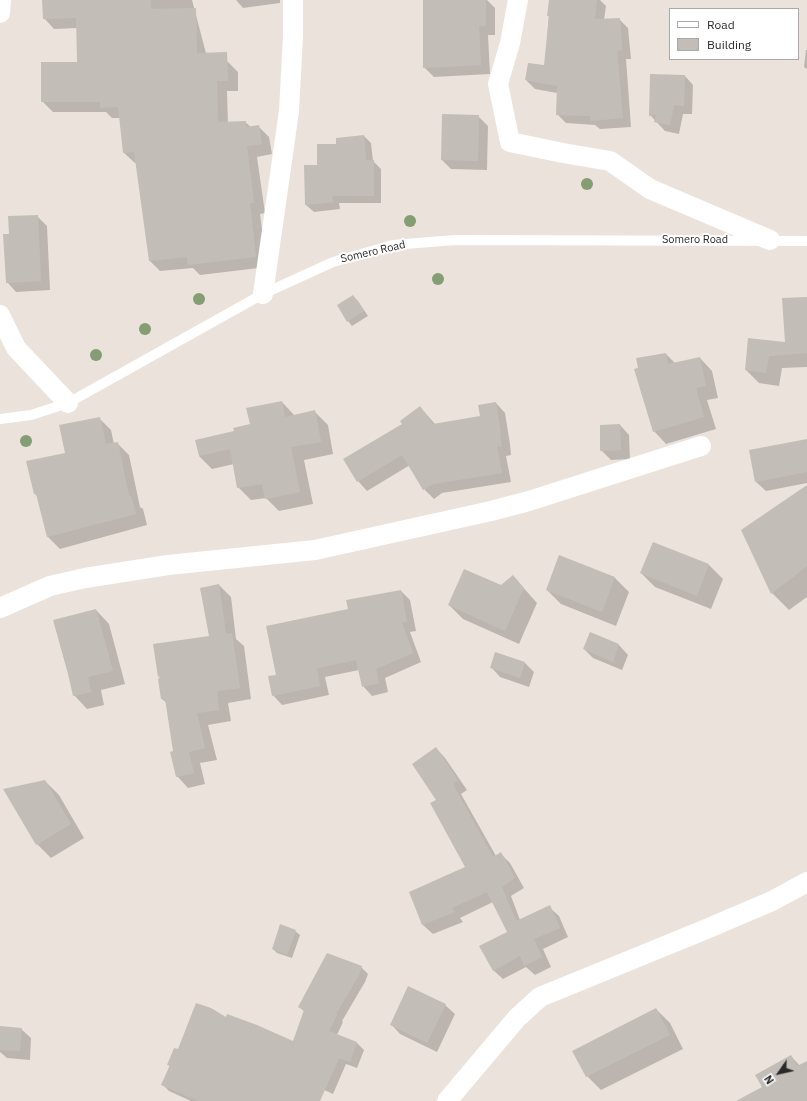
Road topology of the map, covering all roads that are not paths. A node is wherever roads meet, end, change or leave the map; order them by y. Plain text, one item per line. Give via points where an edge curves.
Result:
1 (1, 0) edge
2 (293, 0) edge
3 (518, 0) edge
4 (0, 13) edge
5 (770, 240) junction
6 (807, 241) edge
7 (263, 294) junction
8 (0, 315) edge
9 (68, 403) junction
10 (0, 419) edge
11 (700, 446) dead end
12 (0, 608) edge
13 (807, 882) edge
14 (447, 1101) edge

1 - 4 street
2 - 7 street via 289,111
3 - 5 street via 510,43 498,84 510,142 610,161 650,189
5 - 6 lane, Somero Road
5 - 7 lane, Somero Road via 455,240 393,245 333,262
7 - 9 lane, Somero Road
8 - 9 street via 16,348
9 - 10 lane, Somero Road via 31,415
11 - 12 street via 491,512 315,550 168,565 85,578 50,586
13 - 14 street via 738,916 540,997 517,1018

